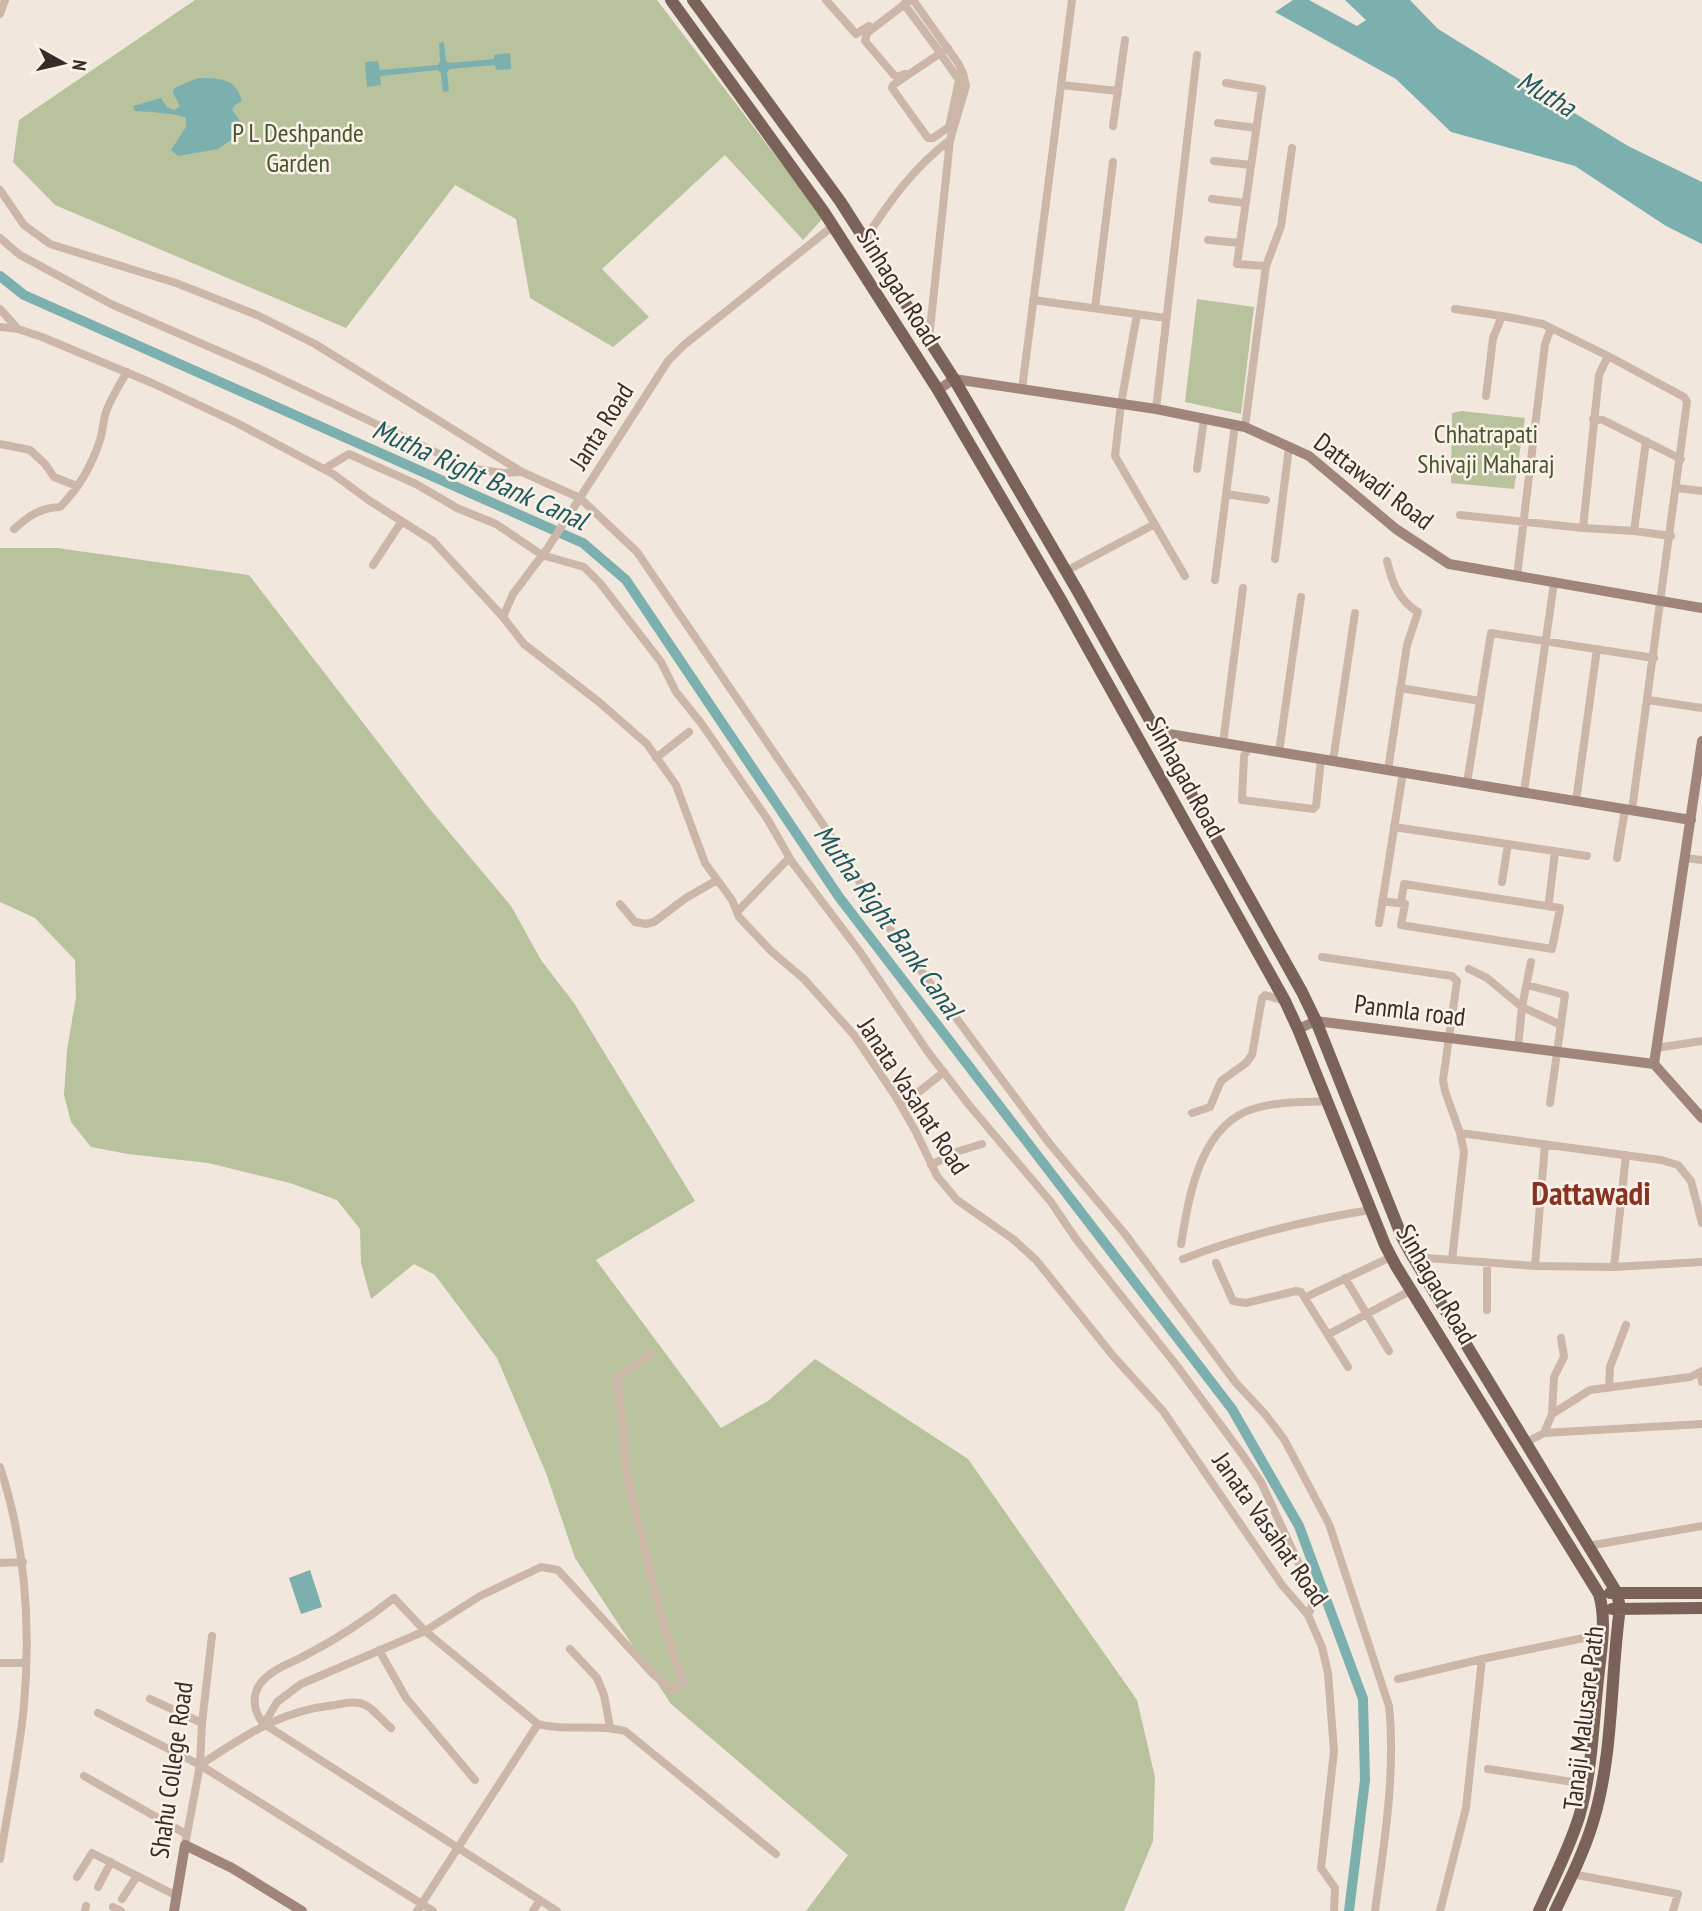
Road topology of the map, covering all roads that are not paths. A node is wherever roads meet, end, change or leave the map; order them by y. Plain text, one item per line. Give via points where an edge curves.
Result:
1 (5, 0) edge
2 (671, 0) edge
3 (693, 0) edge
4 (826, 0) edge
5 (1072, 0) edge
6 (905, 1) edge
7 (0, 14) edge
8 (1125, 40) dead end
9 (943, 50) junction
10 (1197, 55) dead end
11 (1226, 83) dead end
12 (1061, 85) junction
13 (1118, 92) junction
14 (1219, 123) dead end
15 (1113, 126) dead end
16 (1256, 128) junction
17 (950, 140) junction
18 (1292, 148) dead end
19 (1214, 161) dead end
20 (1113, 162) dead end
21 (1251, 165) junction
22 (0, 190) edge
23 (1212, 199) dead end
24 (1246, 203) junction
25 (832, 226) junction
26 (0, 239) edge
27 (1208, 240) dead end
28 (864, 241) junction
29 (1240, 243) junction
30 (1266, 266) junction
31 (1033, 300) junction
32 (1095, 308) junction
33 (0, 309) edge
34 (1455, 309) dead end
35 (1137, 314) junction
36 (1502, 316) junction
37 (1166, 318) junction
38 (0, 327) edge
39 (1551, 328) junction
40 (18, 329) junction
41 (929, 342) junction
42 (1608, 356) junction
43 (127, 372) junction
44 (954, 379) junction
45 (1022, 389) junction
46 (937, 390) junction
47 (1486, 396) dead end
48 (1121, 404) junction
49 (1156, 409) junction
50 (1204, 419) junction
51 (1593, 419) junction
52 (1240, 426) junction
53 (1646, 441) junction
54 (0, 444) edge
55 (1289, 447) junction
56 (1681, 459) junction
57 (1197, 469) dead end
58 (324, 470) junction
59 (522, 472) junction
60 (77, 486) junction
61 (1677, 488) junction
62 (1702, 491) edge
63 (1226, 494) junction
64 (1265, 500) dead end
65 (578, 502) junction
66 (1460, 515) dead end
67 (402, 521) junction
68 (1523, 523) junction
69 (1155, 524) junction
70 (1583, 528) junction
71 (14, 529) dead end
72 (1634, 531) junction
73 (1671, 536) junction
74 (545, 552) junction
75 (1275, 559) dead end
76 (1387, 561) dead end
77 (373, 565) dead end
78 (1066, 571) junction
79 (1185, 576) dead end
80 (1517, 576) junction
81 (1215, 580) dead end
82 (1554, 583) junction
83 (1243, 588) dead end
84 (1301, 597) dead end
85 (1662, 601) junction
86 (1702, 608) edge
87 (1355, 613) dead end
88 (503, 617) junction
89 (1545, 641) junction
90 (1597, 649) junction
91 (1654, 658) junction
92 (1400, 688) junction
93 (1648, 700) junction
94 (1480, 701) junction
95 (1702, 708) edge
96 (689, 732) dead end
97 (1157, 732) junction
98 (1702, 741) edge
99 (1223, 743) junction
100 (1249, 747) junction
101 (1279, 752) junction
102 (656, 758) junction
103 (1327, 760) junction
104 (1388, 770) junction
105 (1403, 772) junction
106 (1468, 783) junction
107 (1699, 784) edge
108 (1524, 792) junction
109 (1576, 801) junction
110 (1628, 809) junction
111 (1691, 820) junction
112 (1394, 827) junction
113 (1508, 844) junction
114 (1556, 852) junction
115 (1587, 856) dead end
116 (789, 858) junction
117 (1617, 858) dead end
118 (1685, 858) junction
119 (1702, 860) edge
120 (718, 880) junction
121 (1502, 882) dead end
122 (1382, 901) junction
123 (1549, 901) dead end
124 (1401, 903) junction
125 (620, 904) dead end
126 (737, 912) junction
127 (1379, 923) dead end
128 (1322, 957) dead end
129 (1531, 962) dead end
130 (1469, 968) dead end
131 (1527, 985) junction
132 (1285, 1001) junction
133 (1522, 1007) junction
134 (1316, 1021) junction
135 (1561, 1025) junction
136 (1298, 1029) junction
137 (1448, 1038) junction
138 (1702, 1041) edge
139 (1518, 1047) junction
140 (1656, 1048) junction
141 (1557, 1052) junction
142 (1654, 1064) junction
143 (944, 1072) junction
144 (1327, 1101) junction
145 (1550, 1103) dead end
146 (901, 1106) junction
147 (1192, 1113) dead end
148 (1702, 1118) edge
149 (1460, 1133) junction
150 (982, 1144) dead end
151 (1545, 1144) junction
152 (1626, 1155) junction
153 (931, 1165) junction
154 (1370, 1210) junction
155 (1702, 1223) edge
156 (1181, 1244) dead end
157 (1391, 1257) junction
158 (1413, 1257) junction
159 (1183, 1259) dead end
160 (1452, 1260) junction
161 (1702, 1262) edge
162 (1216, 1263) dead end
163 (1487, 1263) junction
164 (1535, 1266) junction
165 (1614, 1267) junction
166 (1345, 1278) junction
167 (1410, 1290) junction
168 (1306, 1297) junction
169 (1487, 1310) dead end
170 (1367, 1315) junction
171 (1626, 1325) dead end
172 (1329, 1334) junction
173 (1562, 1338) dead end
174 (1389, 1351) dead end
175 (651, 1354) dead end
176 (1348, 1367) dead end
177 (1701, 1371) edge
178 (1702, 1382) edge
179 (1608, 1388) junction
180 (1552, 1414) junction
181 (1702, 1424) edge
182 (1517, 1429) junction
183 (1544, 1433) junction
184 (1503, 1438) junction
185 (1525, 1443) junction
186 (0, 1467) edge
187 (10, 1498) junction
188 (0, 1499) edge
189 (1702, 1526) edge
190 (1588, 1546) junction
191 (23, 1562) junction
192 (0, 1563) edge
193 (1617, 1593) junction
194 (1702, 1593) edge
195 (1599, 1594) junction
196 (1620, 1608) junction
197 (1702, 1608) edge
198 (1604, 1610) junction
199 (1308, 1615) junction
200 (425, 1631) junction
201 (1603, 1634) junction
202 (212, 1636) dead end
203 (570, 1649) dead end
204 (379, 1650) junction
205 (1482, 1658) junction
206 (0, 1663) edge
207 (26, 1663) junction
208 (1398, 1679) dead end
209 (150, 1699) dead end
210 (98, 1713) dead end
211 (201, 1723) junction
212 (264, 1724) junction
213 (538, 1724) junction
214 (610, 1727) junction
215 (391, 1728) dead end
216 (1591, 1739) junction
217 (1607, 1741) junction
218 (200, 1765) junction
219 (1488, 1769) dead end
220 (84, 1776) dead end
221 (475, 1780) dead end
222 (1586, 1784) junction
223 (186, 1839) junction
224 (1, 1847) edge
225 (458, 1847) junction
226 (776, 1854) dead end
227 (0, 1859) edge
228 (111, 1862) junction
229 (1572, 1874) junction
230 (137, 1875) junction
231 (77, 1877) dead end
232 (98, 1887) dead end
233 (177, 1896) junction
234 (122, 1899) dead end
235 (540, 1900) junction
236 (419, 1907) edge
237 (174, 1911) edge
238 (302, 1911) edge
239 (433, 1911) edge
240 (533, 1911) edge
241 (557, 1911) edge
242 (1334, 1911) edge
243 (1375, 1911) edge
244 (1440, 1911) edge
245 (1539, 1911) edge
246 (1555, 1911) edge
247 (1673, 1911) edge

1 - 7 street
2 - 25 main road, Sinhagad Road
3 - 28 main road, Sinhagad Road via 817,168
4 - 6 street via 856,34
5 - 12 street
6 - 9 street
6 - 9 street via 867,33 866,41 898,77
8 - 13 street
9 - 9 street via 892,88 928,138 948,127 958,86 957,74
9 - 17 street via 963,73 966,86
10 - 37 street
11 - 16 street via 1262,89
12 - 13 street
12 - 31 street
13 - 15 street
14 - 16 street
16 - 21 street
17 - 28 street via 915,171
17 - 41 street
18 - 30 street via 1280,226
19 - 21 street
20 - 32 street
21 - 24 street
22 - 59 street via 24,225 50,244 176,283 257,315 314,344
23 - 24 street
24 - 29 street
25 - 46 main road, Sinhagad Road
25 - 65 street, Janta Road via 668,361
26 - 59 street via 20,255 111,304 469,468
27 - 29 street
28 - 41 main road, Sinhagad Road
29 - 30 street via 1237,264
30 - 52 street
31 - 32 street
31 - 45 street
32 - 35 street
33 - 40 street
34 - 36 street
35 - 37 street
35 - 48 street
36 - 39 street
36 - 47 street via 1493,338
37 - 49 street
38 - 40 street
39 - 42 street
39 - 68 street via 1545,344
40 - 43 street, Janata Vasahat Road
41 - 44 main road, Sinhagad Road
42 - 51 street via 1599,375
42 - 56 street via 1684,397
43 - 58 street, Janata Vasahat Road
43 - 60 street via 105,415 91,465
44 - 45 street, Dattawadi Road
44 - 46 street
44 - 78 main road, Sinhagad Road
45 - 48 street, Dattawadi Road
46 - 132 main road, Sinhagad Road
48 - 49 street, Dattawadi Road
48 - 69 street via 1115,456
49 - 50 street, Dattawadi Road
50 - 52 street, Dattawadi Road
50 - 57 street
51 - 53 street
51 - 70 street
52 - 55 street, Dattawadi Road
52 - 63 street
53 - 56 street
53 - 72 street
54 - 60 street via 30,450 54,477
55 - 75 street
55 - 80 street, Dattawadi Road via 1309,456 1396,529 1449,564
56 - 61 street
58 - 67 street, Janata Vasahat Road
58 - 74 street via 349,454
59 - 65 street
60 - 71 street via 60,507 32,513
61 - 62 street
61 - 73 street
63 - 64 street
63 - 81 street
65 - 74 street, Janta Road
65 - 243 street via 637,552 826,828 878,914 1049,1143 1284,1439 1301,1468 1329,1524 1389,1706 1390,1782
66 - 68 street
67 - 77 street
67 - 88 street, Janata Vasahat Road via 433,541
68 - 70 street
68 - 80 street
69 - 78 street
69 - 79 street
70 - 72 street
72 - 73 street
73 - 85 street
74 - 88 street via 513,594
74 - 116 street via 583,567 616,603 768,820
76 - 92 street via 1403,601 1418,612
78 - 97 main road, Sinhagad Road
80 - 82 street, Dattawadi Road
82 - 85 street, Dattawadi Road
82 - 89 street
83 - 99 street
84 - 101 street
85 - 86 street, Dattawadi Road
85 - 91 street
87 - 103 street
88 - 102 street, Janata Vasahat Road via 524,644 622,721
89 - 90 street
89 - 94 street via 1491,633
89 - 108 street
90 - 91 street
90 - 109 street
91 - 93 street
92 - 94 street
92 - 104 street
93 - 95 street
93 - 110 street
94 - 106 street
96 - 102 street
97 - 99 street
97 - 134 main road, Sinhagad Road
98 - 107 street
99 - 100 street
100 - 101 street
100 - 103 street via 1244,755 1242,800 1313,809
101 - 103 street
102 - 120 street, Janata Vasahat Road via 676,785 705,863
103 - 104 street
104 - 105 street
105 - 106 street
105 - 112 street
106 - 108 street
107 - 111 street
108 - 109 street
109 - 110 street
110 - 111 street
110 - 117 street
111 - 118 street
112 - 113 street
112 - 122 street
113 - 114 street
113 - 121 street
114 - 115 street
114 - 123 street
116 - 126 street
116 - 143 street
118 - 119 street
118 - 140 street
120 - 125 street via 646,924 635,922
120 - 126 street, Janata Vasahat Road
122 - 124 street
122 - 127 street
124 - 124 street via 1404,884 1560,908 1552,949 1401,925 1405,904
126 - 146 street, Janata Vasahat Road via 827,1003
128 - 137 street via 1455,978
129 - 131 street
130 - 133 street
131 - 133 street
131 - 135 street via 1564,995
132 - 136 main road, Sinhagad Road
132 - 147 street via 1269,995 1262,998 1252,1055 1221,1081 1210,1107
133 - 135 street
133 - 139 street
134 - 136 street, Panmla road
134 - 137 street, Panmla road
134 - 158 main road, Sinhagad Road
135 - 141 street
136 - 144 main road, Sinhagad Road
137 - 139 street, Panmla road
137 - 149 street via 1443,1080
138 - 140 street
139 - 141 street, Panmla road
140 - 142 street
141 - 142 street, Panmla road
141 - 145 street
142 - 148 street
143 - 146 street
143 - 199 street via 1051,1202 1261,1482 1311,1592
144 - 154 main road, Sinhagad Road
144 - 156 street via 1253,1108 1223,1129 1196,1173
146 - 153 street, Janata Vasahat Road
149 - 151 street
149 - 160 street via 1464,1152
150 - 153 street
151 - 152 street
151 - 164 street
152 - 155 street via 1678,1166 1691,1181
152 - 165 street
153 - 199 street, Janata Vasahat Road via 957,1200 1036,1260 1163,1411 1282,1586
154 - 157 main road, Sinhagad Road
154 - 159 street via 1227,1242
157 - 166 street
157 - 167 main road, Sinhagad Road
158 - 160 street
158 - 182 main road, Sinhagad Road
160 - 163 street
161 - 165 street
162 - 168 street via 1233,1301 1246,1303 1296,1291
163 - 164 street
163 - 169 street
164 - 165 street
166 - 168 street
166 - 170 street
167 - 170 street
167 - 184 main road, Sinhagad Road
168 - 172 street
170 - 172 street
170 - 174 street
171 - 179 street via 1610,1367
172 - 176 street
173 - 180 street via 1564,1356 1554,1377
175 - 200 street via 617,1377 628,1480 657,1604 683,1682 680,1686 672,1689 653,1674 564,1575 550,1567 480,1596
177 - 178 street
177 - 179 street via 1690,1377
179 - 180 street via 1590,1390
180 - 183 street
181 - 183 street
182 - 184 main road
182 - 185 main road, Sinhagad Road
183 - 185 street
184 - 195 main road, Sinhagad Road
185 - 190 main road, Sinhagad Road
186 - 187 street
187 - 188 street
187 - 191 street
189 - 190 street
190 - 193 main road, Sinhagad Road
191 - 192 street
191 - 207 street
193 - 194 main road
193 - 195 main road
193 - 196 main road, Sinhagad Road
195 - 198 main road, Sinhagad Road
196 - 197 main road
196 - 198 main road
196 - 217 main road, Tanaji Malusare Path
198 - 201 main road, Tanaji Malusare Path
199 - 242 street, Janata Vasahat Road via 1328,1673 1334,1751 1321,1868 1335,1888
200 - 204 street
200 - 212 street via 394,1598 269,1675 258,1686 254,1707
200 - 213 street
201 - 205 street
201 - 216 main road, Tanaji Malusare Path
202 - 211 street, Shahu College Road
203 - 214 street via 597,1678
204 - 212 street via 301,1684 277,1702
204 - 221 street via 406,1698
205 - 208 street
205 - 244 street via 1466,1808
206 - 207 street
207 - 224 street via 24,1706
209 - 211 street
210 - 218 street
211 - 218 street, Shahu College Road
212 - 215 street via 294,1711 357,1702
212 - 218 street
212 - 225 street
213 - 214 street
213 - 225 street
214 - 226 street via 625,1731
216 - 217 main road
216 - 222 main road, Tanaji Malusare Path
217 - 229 main road, Tanaji Malusare Path via 1597,1806
218 - 223 street, Shahu College Road
218 - 236 street
219 - 222 street
220 - 223 street
222 - 245 main road, Tanaji Malusare Path via 1571,1839
223 - 233 street, Shahu College Road
223 - 238 street
224 - 227 street
225 - 235 street
225 - 236 street
228 - 230 street
228 - 231 street via 92,1853
228 - 232 street
229 - 246 main road, Tanaji Malusare Path
229 - 247 street via 1678,1894
230 - 233 street
230 - 234 street
233 - 237 street, Shahu College Road
235 - 240 street
235 - 241 street
236 - 239 street

